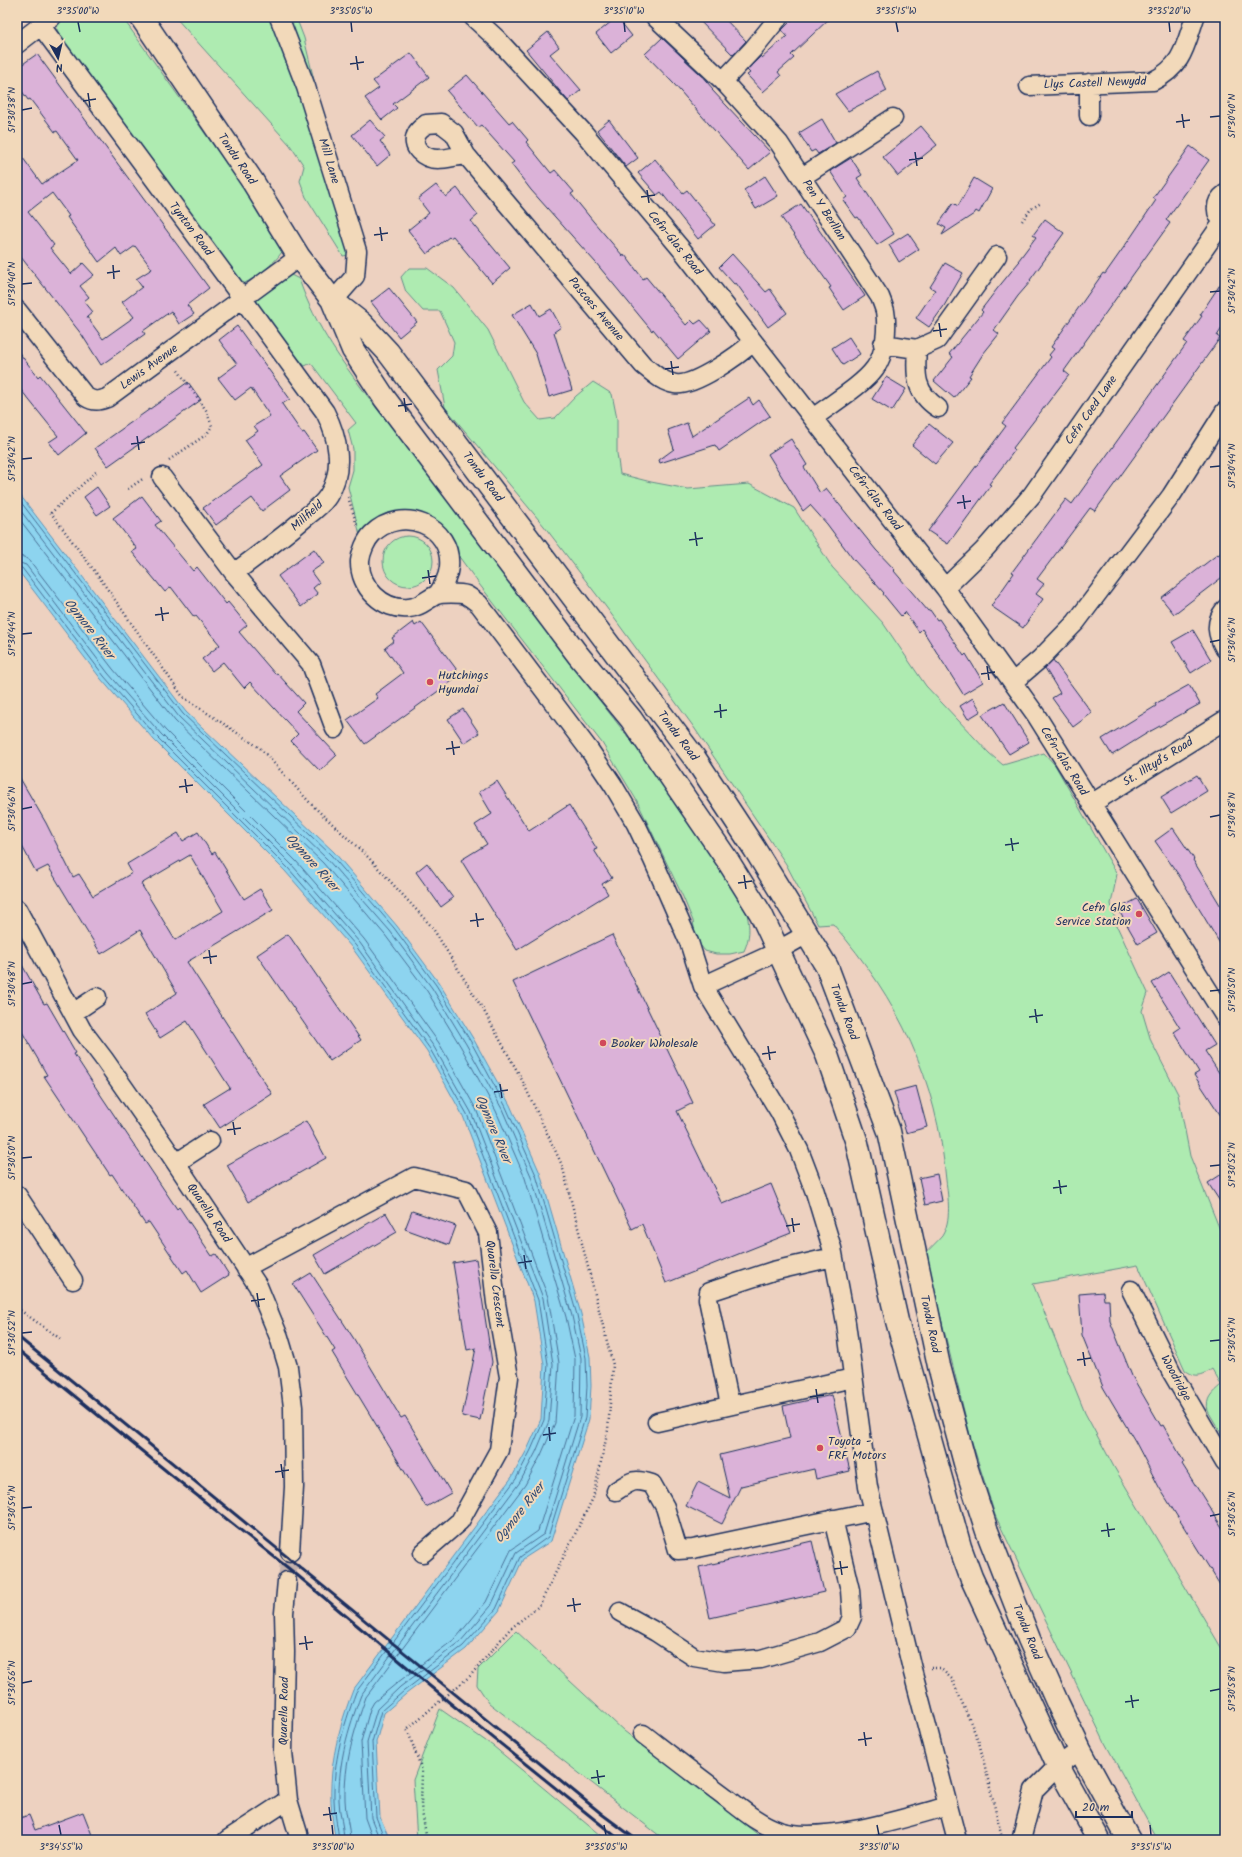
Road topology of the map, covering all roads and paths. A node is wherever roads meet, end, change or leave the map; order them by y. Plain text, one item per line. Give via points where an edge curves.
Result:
1 (141, 17) edge
2 (279, 17) edge
3 (473, 17) edge
4 (655, 17) edge
5 (779, 17) edge
6 (1195, 17) edge
7 (46, 22) edge
8 (17, 44) edge
9 (723, 80) junction
10 (1089, 83) junction
11 (1029, 86) dead end
12 (1089, 116) dead end
13 (893, 118) dead end
14 (466, 155) dead end
15 (802, 177) junction
16 (1225, 194) edge
17 (1041, 202) dead end
18 (1022, 221) dead end
19 (1224, 222) edge
20 (299, 256) junction
21 (997, 256) dead end
22 (242, 298) junction
23 (333, 301) junction
24 (17, 310) edge
25 (753, 342) junction
26 (883, 344) junction
27 (917, 349) junction
28 (167, 354) junction
29 (938, 408) dead end
30 (1225, 411) edge
31 (813, 418) junction
32 (334, 435) joint
33 (169, 460) dead end
34 (96, 472) dead end
35 (153, 477) joint
36 (128, 489) dead end
37 (234, 573) junction
38 (946, 588) junction
39 (437, 595) junction
40 (1225, 609) edge
41 (1225, 649) edge
42 (1013, 682) junction
43 (1225, 720) edge
44 (335, 729) dead end
45 (1091, 804) junction
46 (17, 909) edge
47 (808, 934) junction
48 (777, 951) junction
49 (703, 986) junction
50 (97, 997) dead end
51 (73, 1013) junction
52 (1225, 1017) edge
53 (210, 1141) dead end
54 (176, 1163) junction
55 (17, 1195) edge
56 (833, 1257) junction
57 (246, 1269) junction
58 (73, 1280) dead end
59 (1131, 1290) dead end
60 (17, 1308) edge
61 (62, 1340) dead end
62 (854, 1378) junction
63 (730, 1405) junction
64 (657, 1422) dead end
65 (1225, 1463) edge
66 (616, 1491) dead end
67 (874, 1510) junction
68 (833, 1519) junction
69 (290, 1552) tunnel mouth
70 (423, 1552) dead end
71 (287, 1581) tunnel mouth
72 (620, 1612) dead end
73 (912, 1669) junction
74 (643, 1734) dead end
75 (1080, 1750) junction
76 (1058, 1766) junction
77 (288, 1800) junction
78 (948, 1806) junction
79 (226, 1840) edge
80 (300, 1840) edge
81 (427, 1840) edge
82 (957, 1840) edge
83 (1003, 1840) edge
84 (1021, 1840) edge
85 (1099, 1840) edge
86 (1129, 1840) edge

1 - 20 main road, Tondu Road via 253,182
2 - 23 street, Mill Lane via 306,88 357,251 355,276
3 - 25 street, Cefn-Glas Road via 497,39 583,132 682,250
4 - 9 street, Pen Y Berllan
5 - 9 street via 753,50
6 - 10 street, Llys Castell Newydd via 1179,61 1167,74 1153,81
7 - 8 street
7 - 22 street, Tynton Road
9 - 15 street, Pen Y Berllan via 779,144
10 - 11 street, Llys Castell Newydd
10 - 12 street
13 - 15 street
14 - 25 street, Pascoes Avenue via 643,365 661,380 684,384 738,355
15 - 26 street, Pen Y Berllan via 880,297 885,311 886,330
16 - 19 street, Cefn Coed Lane via 1220,198 1216,208 1219,218
17 - 18 path via 1031,209
19 - 38 street, Cefn Coed Lane via 1032,495 984,550
20 - 22 street, Lewis Avenue
20 - 23 main road, Tondu Road
21 - 27 street via 937,340
22 - 28 street, Lewis Avenue
22 - 32 street, Tynton Road via 325,412
23 - 47 main road, Tondu Road via 361,323 388,352 696,760
23 - 48 main road, Tondu Road via 353,350 385,399 578,655 631,719 728,861 761,914
24 - 28 street, Lewis Avenue via 86,397 93,401 107,398
25 - 31 street, Cefn-Glas Road
26 - 27 street
26 - 31 street, Pen Y Berllan via 876,367 868,376
27 - 29 street via 916,363 920,390 928,401
28 - 33 path via 206,410 212,426 208,434
30 - 42 street via 1171,496 1076,622 1040,660
31 - 38 street, Cefn-Glas Road
32 - 37 street, Millfield via 338,469 329,495 291,531
34 - 81 path via 51,513 183,697 260,748 312,805 368,857 432,928 484,1011 520,1076 562,1165 613,1365 608,1430 593,1498 540,1606 510,1629 470,1676 407,1729 422,1770 421,1806
35 - 36 path
35 - 37 street
37 - 44 street via 311,664
38 - 42 street, Cefn-Glas Road
39 - 39 street via 424,604 401,608 386,604 371,592 363,579 360,561 371,534 383,525 400,519 416,520 436,531 445,544 449,559 445,583
39 - 49 street via 466,595 479,604 590,751 636,824 689,942
40 - 41 street via 1216,628
42 - 45 street, Cefn-Glas Road via 1036,714
43 - 45 street, St. Illtyd's Road
45 - 52 street, Cefn-Glas Road
46 - 51 street, Quarella Road
47 - 48 street
47 - 75 main road, Tondu Road via 827,967 889,1131 939,1366 965,1463 987,1530 1029,1639
48 - 49 street
48 - 76 main road, Tondu Road via 827,1055 857,1143 897,1320 960,1547 971,1578
49 - 56 street via 799,1150 815,1192
50 - 51 street
51 - 54 street, Quarella Road via 82,1030
53 - 54 street
54 - 57 street, Quarella Road
55 - 58 street
56 - 62 street
56 - 63 street via 773,1271 709,1292 708,1299
57 - 69 street, Quarella Road via 261,1294 288,1367 295,1441
57 - 70 street, Quarella Crescent via 414,1177 466,1190 488,1233 496,1304 509,1376 499,1450 460,1521
59 - 65 street, Woodridge via 1171,1371
60 - 61 path
62 - 63 street
62 - 67 street via 868,1487
63 - 64 street
66 - 68 street via 631,1481 640,1480 652,1484 664,1507 678,1550
67 - 68 street
67 - 73 street
68 - 72 street via 850,1590 852,1617 847,1628 820,1642 761,1659 724,1662 694,1657
71 - 77 street, Quarella Road via 284,1613 283,1752
73 - 78 street
73 - 83 path via 940,1668 952,1679 979,1742
74 - 78 street via 752,1817 778,1831 796,1834 836,1833
75 - 76 street
75 - 86 main road, Tondu Road
76 - 84 street via 1034,1790
76 - 85 main road, Tondu Road
77 - 79 street
77 - 80 street, Quarella Road
78 - 82 street

